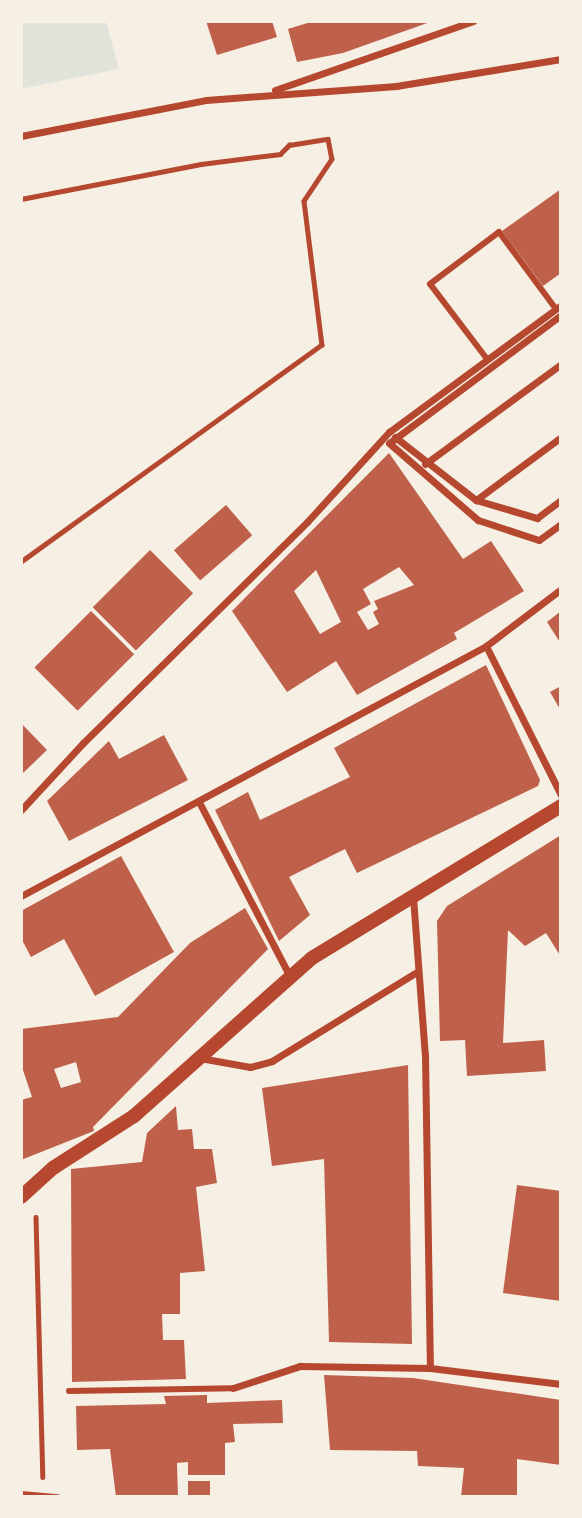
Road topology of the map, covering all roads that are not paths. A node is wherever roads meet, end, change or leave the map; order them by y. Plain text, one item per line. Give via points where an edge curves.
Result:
1 (473, 21) edge
2 (561, 59) edge
3 (268, 93) junction
4 (21, 136) edge
5 (559, 310) edge
6 (487, 359) junction
7 (561, 364) edge
8 (389, 432) junction
9 (561, 437) edge
10 (425, 464) junction
11 (477, 500) junction
12 (561, 500) edge
13 (561, 524) edge
14 (561, 589) edge
15 (486, 646) junction
16 (561, 795) edge
17 (199, 802) junction
18 (561, 806) edge
19 (21, 810) edge
20 (413, 892) junction
21 (21, 896) edge
22 (415, 973) junction
23 (289, 975) junction
24 (196, 1057) junction
25 (21, 1198) edge
26 (430, 1368) junction
27 (561, 1384) edge
28 (233, 1388) joint
29 (69, 1391) dead end
30 (21, 1494) edge
31 (43, 1496) edge
32 (56, 1497) edge

1 - 3 street
2 - 3 street via 396,86
3 - 4 street via 139,111
5 - 6 street
5 - 6 street via 499,232 430,284
5 - 13 street via 389,443 478,520 539,540
6 - 8 street
7 - 10 street
8 - 10 street
8 - 19 street via 307,522 82,743
9 - 11 street
10 - 11 street
11 - 12 street via 537,518
14 - 15 street
15 - 16 street
15 - 17 street
17 - 21 street
17 - 23 street
18 - 20 main road
20 - 22 street
20 - 23 main road
22 - 24 street via 272,1061 250,1067
22 - 26 street via 425,1055
23 - 24 main road
24 - 25 main road via 134,1116 62,1161
26 - 27 street
26 - 28 street via 300,1366
28 - 29 street
30 - 31 street
31 - 32 street

